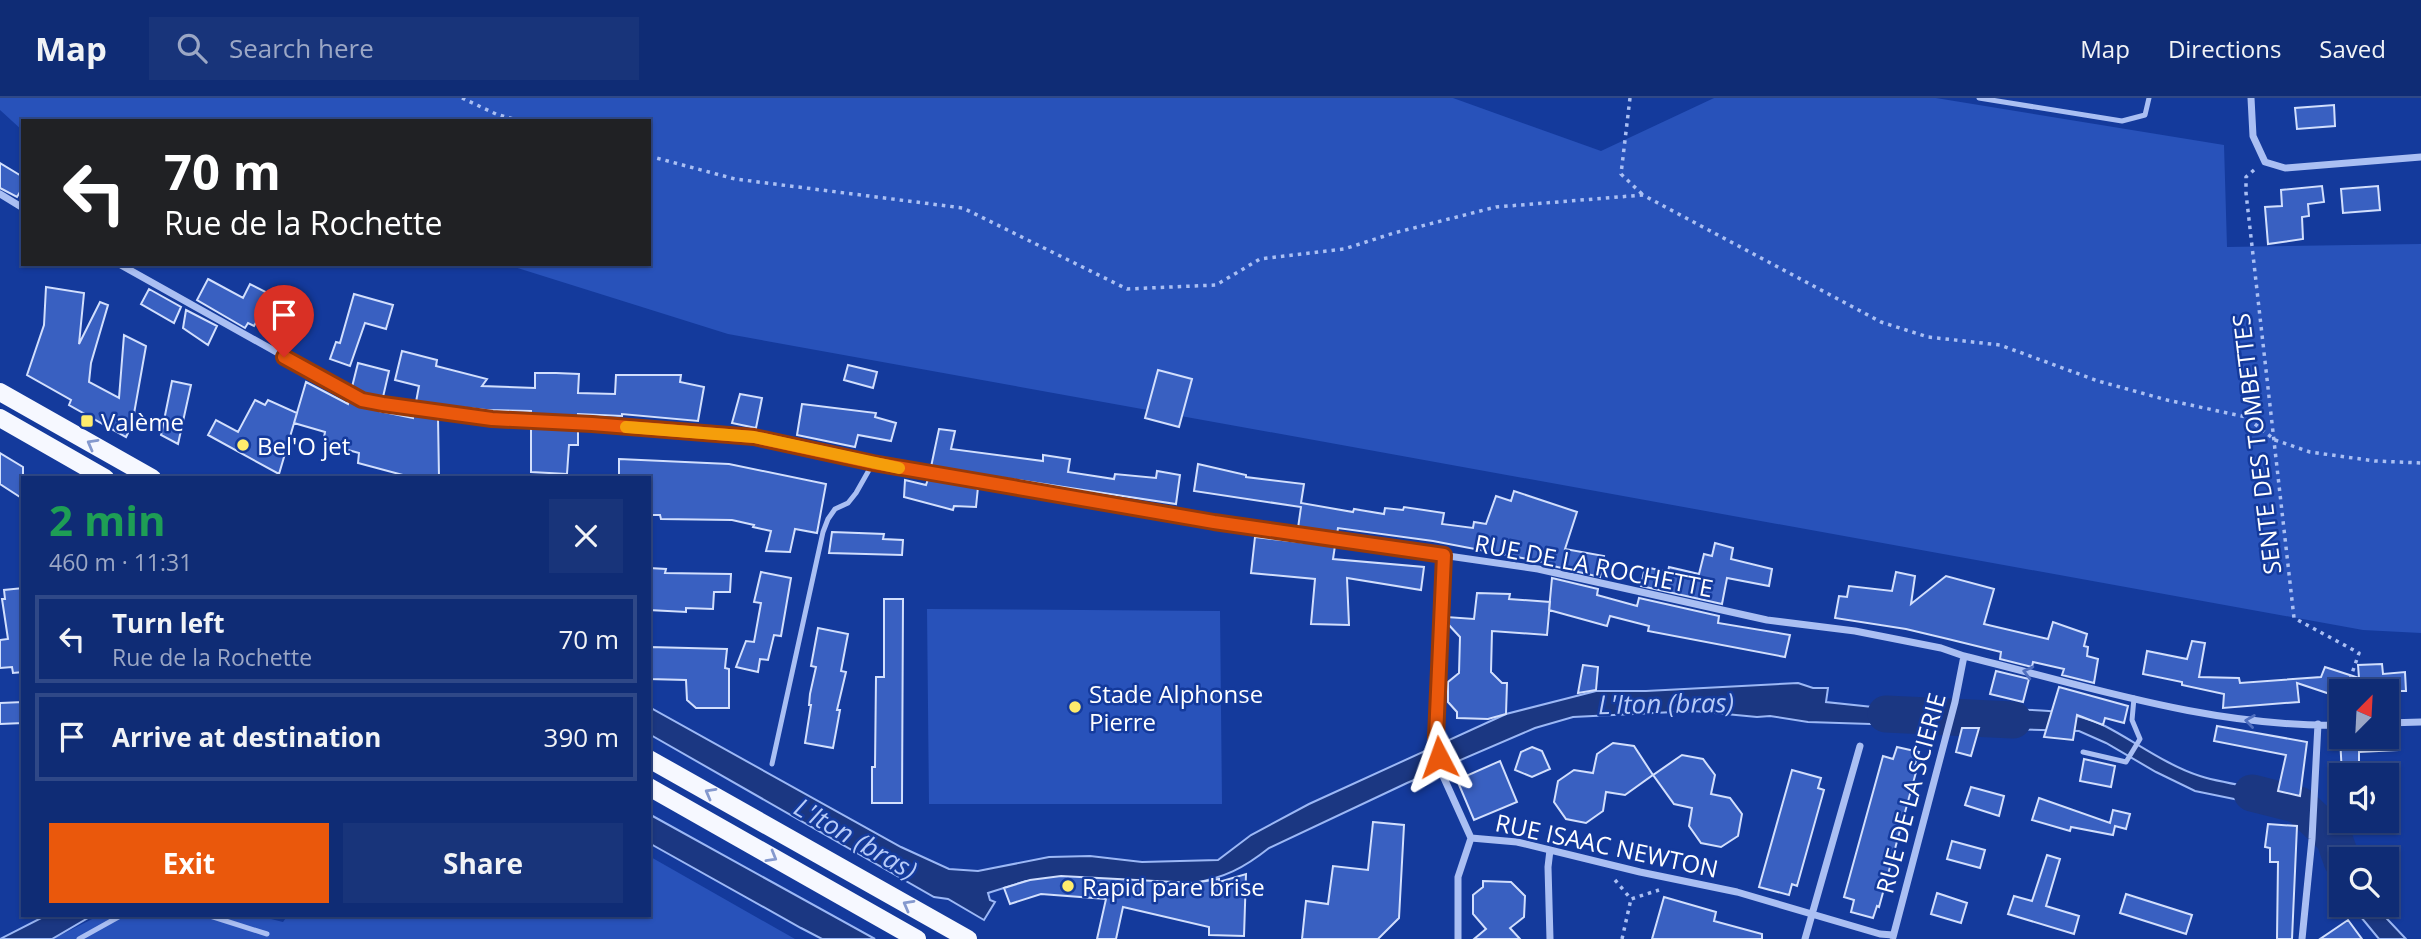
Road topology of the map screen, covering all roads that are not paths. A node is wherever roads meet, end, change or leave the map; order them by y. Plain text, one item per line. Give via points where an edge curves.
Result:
1 (1979, 98) edge
2 (2149, 98) edge
3 (2251, 98) edge
4 (2421, 157) edge
5 (0, 194) edge
6 (21, 207) edge
7 (124, 266) edge
8 (0, 392) edge
9 (0, 418) edge
10 (873, 463) junction
11 (102, 476) edge
12 (148, 476) edge
13 (1444, 555) junction
14 (1964, 656) junction
15 (2134, 698) junction
16 (2421, 722) edge
17 (2399, 723) edge
18 (2318, 724) junction
19 (2329, 724) edge
20 (1860, 746) dead end
21 (2083, 752) dead end
22 (651, 760) edge
23 (772, 764) dead end
24 (651, 788) edge
25 (1471, 838) junction
26 (1550, 850) junction
27 (1812, 914) junction
28 (118, 917) edge
29 (213, 917) edge
30 (268, 934) dead end
31 (1893, 937) edge
32 (79, 939) edge
33 (917, 939) edge
34 (968, 939) edge
35 (1458, 939) edge
36 (1550, 939) edge
37 (1805, 939) edge
38 (2302, 939) edge

1 - 2 lane via 2122,121 2145,115
3 - 4 street via 2253,136 2265,162 2285,168
5 - 6 street
7 - 10 street, RUE DE LA ROCHETTE via 362,400 492,419 754,437
12 -> 8 main road
9 - 11 main road
10 - 13 street, RUE DE LA ROCHETTE via 1214,522
10 - 23 lane via 856,493 835,509 822,532
13 - 14 street, RUE DE LA ROCHETTE via 1538,569 1767,620 1855,631
13 - 25 street, RUE ISAAC NEWTON via 1436,737 1443,776
15 -> 14 street, RUE DE LA ROCHETTE
14 - 31 street, RUE DE LA SCIERIE
18 -> 15 street, RUE DE LA ROCHETTE via 2254,722
15 - 21 lane via 2132,720 2140,739 2126,762
16 - 17 street
18 - 19 street, RUE DE LA ROCHETTE
18 - 38 street
20 - 27 street
34 -> 22 main road
24 -> 33 main road
25 - 26 street, RUE ISAAC NEWTON
25 - 35 street via 1458,877
26 - 27 street, RUE ISAAC NEWTON via 1737,892
26 - 36 street
27 - 31 street, RUE ISAAC NEWTON
27 - 37 street
28 - 32 lane
29 - 30 lane

